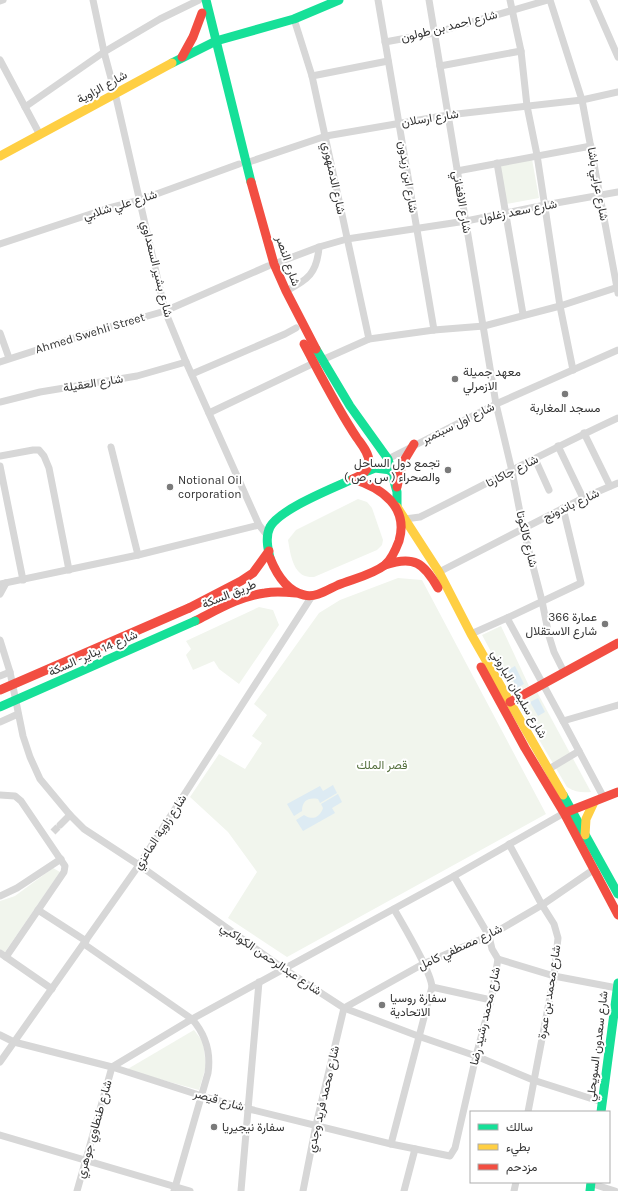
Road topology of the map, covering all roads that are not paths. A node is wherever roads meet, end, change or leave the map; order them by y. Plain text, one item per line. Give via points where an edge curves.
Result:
1 (4, 0) edge
2 (93, 0) edge
3 (199, 0) edge
4 (206, 0) edge
5 (339, 0) edge
6 (378, 0) edge
7 (429, 0) edge
8 (510, 0) edge
9 (549, 0) edge
10 (593, 0) edge
11 (0, 1) edge
12 (513, 10) junction
13 (202, 13) junction
14 (294, 19) junction
15 (434, 32) junction
16 (618, 37) edge
17 (610, 38) junction
18 (213, 42) junction
19 (385, 42) junction
20 (521, 51) junction
21 (104, 52) junction
22 (182, 57) junction
23 (618, 57) edge
24 (0, 60) edge
25 (388, 61) junction
26 (440, 66) junction
27 (312, 76) junction
28 (618, 92) edge
29 (114, 94) junction
30 (582, 100) junction
31 (527, 106) junction
32 (25, 107) junction
33 (448, 115) junction
34 (399, 123) junction
35 (40, 135) junction
36 (326, 136) junction
37 (591, 146) junction
38 (537, 155) junction
39 (0, 156) edge
40 (497, 163) junction
41 (242, 164) junction
42 (457, 171) junction
43 (618, 192) edge
44 (600, 195) junction
45 (140, 200) junction
46 (545, 205) junction
47 (506, 213) junction
48 (466, 221) junction
49 (417, 229) junction
50 (347, 239) junction
51 (0, 244) edge
52 (319, 247) junction
53 (271, 265) junction
54 (618, 289) edge
55 (286, 291) junction
56 (560, 306) junction
57 (165, 311) junction
58 (523, 314) junction
59 (484, 326) junction
60 (296, 328) junction
61 (434, 330) junction
62 (0, 333) edge
63 (369, 339) junction
64 (618, 350) edge
65 (9, 358) junction
66 (0, 362) edge
67 (186, 362) junction
68 (318, 362) junction
69 (573, 370) junction
70 (192, 374) junction
71 (0, 402) edge
72 (496, 404) junction
73 (209, 413) junction
74 (618, 418) edge
75 (584, 434) junction
76 (414, 444) junction
77 (558, 446) junction
78 (111, 447) dead end
79 (385, 455) junction
80 (0, 456) edge
81 (369, 458) junction
82 (534, 459) junction
83 (0, 466) edge
84 (391, 470) junction
85 (512, 471) junction
86 (365, 472) junction
87 (353, 479) junction
88 (618, 483) edge
89 (610, 486) junction
90 (548, 490) dead end
91 (397, 492) junction
92 (583, 498) junction
93 (397, 507) junction
94 (563, 508) junction
95 (404, 518) junction
96 (259, 525) junction
97 (523, 528) junction
98 (267, 535) junction
99 (269, 551) junction
100 (138, 555) junction
101 (385, 565) junction
102 (69, 570) junction
103 (439, 572) junction
104 (22, 580) junction
105 (3, 583) edge
106 (296, 593) junction
107 (0, 594) edge
108 (312, 596) junction
109 (542, 601) junction
110 (190, 608) joint
111 (506, 618) junction
112 (195, 621) joint
113 (471, 634) junction
114 (0, 640) edge
115 (618, 643) edge
116 (10, 672) junction
117 (564, 672) junction
118 (0, 676) edge
119 (542, 684) junction
120 (0, 690) edge
121 (510, 702) junction
122 (618, 705) edge
123 (0, 707) edge
124 (18, 714) junction
125 (563, 721) junction
126 (0, 722) edge
127 (579, 751) junction
128 (549, 769) junction
129 (618, 792) edge
130 (0, 795) edge
131 (604, 798) junction
132 (594, 802) junction
133 (568, 811) junction
134 (70, 816) junction
135 (60, 825) tunnel mouth
136 (53, 832) tunnel mouth
137 (47, 837) junction
138 (586, 838) junction
139 (509, 844) junction
140 (61, 859) junction
141 (139, 865) junction
142 (593, 870) junction
143 (454, 876) junction
144 (618, 894) edge
145 (0, 896) edge
146 (542, 905) junction
147 (394, 909) junction
148 (38, 910) junction
149 (618, 915) edge
150 (489, 936) junction
151 (84, 942) junction
152 (3, 955) edge
153 (498, 959) junction
154 (423, 964) junction
155 (284, 969) junction
156 (554, 976) junction
157 (259, 982) junction
158 (618, 985) edge
159 (432, 987) junction
160 (52, 989) junction
161 (492, 1000) junction
162 (344, 1008) junction
163 (192, 1020) junction
164 (618, 1022) edge
165 (0, 1035) edge
166 (418, 1036) junction
167 (14, 1042) junction
168 (476, 1056) junction
169 (0, 1062) edge
170 (112, 1067) junction
171 (533, 1080) junction
172 (202, 1096) junction
173 (602, 1102) junction
174 (249, 1109) junction
175 (528, 1111) edge
176 (601, 1111) edge
177 (605, 1111) edge
178 (316, 1125) junction
179 (0, 1135) edge
180 (391, 1144) junction
181 (415, 1149) junction
182 (442, 1155) joint
183 (86, 1160) junction
184 (594, 1186) edge
185 (174, 1189) edge
186 (77, 1191) edge
187 (190, 1191) edge
188 (241, 1191) edge
189 (303, 1191) edge
190 (404, 1191) edge
191 (615, 1191) edge

1 - 11 street
2 - 21 street, شارع بشير السعداوي
3 - 13 main road, شارع النصر
3 - 21 street via 160,19
4 - 18 main road, شارع النصر
5 - 14 main road, شارع الزاوية
6 - 19 street, شارع ابن زيدون
7 - 15 street, شارع الافغاني
8 - 12 street
9 - 12 street, شارع احمد بن طولون
9 - 30 street, شارع عرابي باشا
10 - 17 street
12 - 15 street, شارع احمد بن طولون
12 - 20 street
13 - 18 main road, شارع النصر
13 - 22 main road via 194,37
14 - 18 main road, شارع الزاوية
14 - 27 street, شارع الدمنهوري
15 - 19 street, شارع احمد بن طولون
15 - 26 street, شارع الافغاني
16 - 17 street
17 - 23 street
18 - 22 main road, شارع الزاوية
18 - 41 main road, شارع النصر
19 - 25 street, شارع ابن زيدون
20 - 26 street
20 - 31 street
21 - 29 street, شارع بشير السعداوي
21 - 32 street
22 - 29 main road, شارع الزاوية
24 - 32 street
25 - 27 street
25 - 34 street, شارع ابن زيدون
26 - 33 street, شارع الافغاني
27 - 36 street, شارع الدمنهوري
28 - 30 street, شارع ارسلان
29 - 35 main road, شارع الزاوية
29 - 45 street, شارع بشير السعداوي
30 - 31 street, شارع ارسلان
30 - 37 street, شارع عرابي باشا
31 - 33 street, شارع ارسلان
31 - 38 street
32 - 35 street
33 - 34 street, شارع ارسلان
33 - 42 street, شارع الافغاني
34 - 36 street, شارع ارسلان
34 - 49 street, شارع ابن زيدون
35 - 39 main road, شارع الزاوية
36 - 41 street, شارع ارسلان
36 - 50 street, شارع الدمنهوري
37 - 38 street
37 - 44 street, شارع عرابي باشا
38 - 40 street
38 - 46 street
40 - 42 street
40 - 47 street
41 - 45 street, شارع علي شلابي
41 - 53 main road, شارع النصر
42 - 48 street, شارع الافغاني
43 - 44 street, شارع سعد زغلول
44 - 46 street, شارع سعد زغلول
44 - 54 street, شارع عرابي باشا
45 - 51 street, شارع علي شلابي
45 - 57 street, شارع بشير السعداوي
46 - 47 street, شارع سعد زغلول
46 - 56 street
47 - 48 street, شارع سعد زغلول
47 - 58 street
48 - 49 street, شارع سعد زغلول
48 - 59 street, شارع الافغاني
49 - 50 street, شارع سعد زغلول
49 - 61 street, شارع ابن زيدون
50 - 52 street, شارع سعد زغلول
50 - 63 street, شارع الدمنهوري
52 - 53 street, Ahmed Swehli Street
52 - 55 street via 318,258 312,272 301,284
53 - 55 main road, شارع النصر
53 - 57 street, Ahmed Swehli Street
53 - 60 main road, شارع النصر via 279,295
54 - 56 street
55 - 68 main road, شارع النصر
56 - 58 street
56 - 69 street
57 - 65 street, Ahmed Swehli Street
57 - 67 street, شارع بشير السعداوي
58 - 59 street
59 - 61 street
59 - 72 street, شارع الافغاني
60 - 68 main road, شارع النصر
60 - 70 street
61 - 63 street
62 - 65 street
63 - 68 street
64 - 69 street, شارع اول سبتمبر
65 - 66 street, Ahmed Swehli Street
67 - 70 street, شارع بشير السعداوي
67 - 71 street, شارع العقيلة via 138,376 40,392
68 - 73 street
68 - 79 main road, شارع النصر
68 - 81 main road, شارع النصر via 340,412
69 - 72 street, شارع اول سبتمبر
70 - 73 street, شارع بشير السعداوي
72 - 76 street, شارع اول سبتمبر
72 - 85 street, شارع كالكوتا
73 - 96 street, شارع بشير السعداوي
74 - 75 street, شارع جاكارتا
75 - 77 street, شارع جاكارتا
75 - 89 street
76 - 79 street, شارع اول سبتمبر
76 - 91 main road via 404,457
77 - 82 street, شارع جاكارتا
77 - 92 street
78 - 100 street
79 - 81 main road via 382,454 378,459
79 - 84 main road, شارع النصر
80 - 102 street via 39,450 44,456 49,468
81 - 86 main road
82 - 85 street, شارع جاكارتا
82 - 90 street
83 - 104 street
84 - 86 main road via 380,468
84 - 91 main road, شارع النصر
85 - 95 street, شارع جاكارتا via 420,517
85 - 97 street, شارع كالكوتا
86 - 87 main road
87 - 93 main road via 383,492
87 - 98 main road via 274,520
88 - 89 street, شارع باندونج
89 - 92 street, شارع باندونج
91 - 93 main road, شارع النصر
92 - 94 street, شارع باندونج
93 - 95 main road, شارع سليمان الباروني
93 - 101 main road via 402,526 399,541 392,557
94 - 97 street, شارع باندونج
94 - 109 street via 581,583
95 - 103 main road, شارع سليمان الباروني
96 - 98 street, شارع بشير السعداوي
96 - 100 street
97 - 103 street, شارع باندونج
97 - 109 street, شارع كالكوتا
98 - 99 main road
99 - 106 main road via 274,568 283,582
99 - 110 main road, طريق السكة via 253,573
100 - 102 street
101 - 108 main road
101 - 133 main road, شارع سليمان الباروني via 395,561 411,560 425,568 432,576 524,748
102 - 104 street
103 - 113 main road, شارع سليمان الباروني
104 - 105 street
105 - 107 street
106 - 108 main road
106 - 112 main road, طريق السكة via 260,593
108 - 141 street, شارع زاوية الماعزي
109 - 111 street
109 - 117 street, شارع كالكوتا via 554,652
110 - 120 main road, شارع 14 يناير- السكة, bridge
111 - 113 street
111 - 119 street
112 - 123 main road, شارع 14 يناير- السكة, bridge
113 - 121 main road, شارع سليمان الباروني
114 - 116 street, شارع عبدالرحمن الكواكبي
115 - 117 main road
116 - 118 street
116 - 124 street, شارع عبدالرحمن الكواكبي
117 - 119 main road
119 - 121 main road
119 - 125 street
121 - 128 main road, شارع سليمان الباروني
122 - 125 street
124 - 126 street
124 - 134 street, شارع عبدالرحمن الكواكبي via 30,757 40,779
125 - 127 street
127 - 128 street
127 - 131 street
128 - 133 main road, شارع سليمان الباروني
129 - 131 main road
130 - 137 street via 15,796 21,801
131 - 132 main road
132 - 133 main road
132 - 138 main road via 586,819
133 - 138 main road, شارع سليمان الباروني
133 - 139 street
133 - 142 main road, شارع سليمان الباروني
134 - 135 street
134 - 141 street, شارع عبدالرحمن الكواكبي via 84,829
136 - 137 street
137 - 140 street
138 - 144 main road, شارع سليمان الباروني
139 - 143 street
139 - 146 street, شارع محمد بن عمرة
140 - 145 street
140 - 148 street via 65,864 64,872
141 - 151 street, شارع زاوية الماعزي
141 - 155 street, شارع عبدالرحمن الكواكبي
142 - 146 street, شارع مصطفي كامل
142 - 149 main road, شارع سليمان الباروني
143 - 147 street
143 - 150 street, شارع محمد رشيد رضا
146 - 150 street, شارع مصطفي كامل
146 - 156 street, شارع محمد بن عمرة via 554,924 558,938
147 - 154 street
147 - 155 street
148 - 151 street
148 - 152 street
150 - 153 street, شارع محمد رشيد رضا
150 - 154 street, شارع مصطفي كامل
151 - 160 street, شارع زاوية الماعزي
151 - 163 street
152 - 160 street
153 - 156 street
153 - 161 street, شارع محمد رشيد رضا
154 - 159 street
154 - 162 street, شارع مصطفي كامل
155 - 157 street
155 - 162 street, شارع عبدالرحمن الكواكبي
156 - 158 street
156 - 171 street, شارع محمد بن عمرة
157 - 163 street
157 - 174 street
158 - 173 main road, شارع سعدون السويحلي
159 - 161 street
159 - 166 street
160 - 167 street, شارع زاوية الماعزي
161 - 168 street, شارع محمد رشيد رضا
162 - 166 street, شارع عبدالرحمن الكواكبي
162 - 178 street, شارع محمد فريد وجدي
163 - 170 street
163 - 172 street via 204,1036 209,1055 208,1073
164 - 177 main road, شارع سعدون السويحلي
165 - 167 street, شارع قيصر
166 - 168 street, شارع عبدالرحمن الكواكبي
166 - 180 street
167 - 169 street, شارع زاوية الماعزي
167 - 170 street, شارع قيصر
168 - 171 street, شارع عبدالرحمن الكواكبي
168 - 182 street, شارع محمد رشيد رضا via 454,1148 450,1156
170 - 172 street, شارع قيصر
170 - 183 street, شارع طنطاوي جوهري
171 - 173 street, شارع عبدالرحمن الكواكبي
171 - 175 street, شارع محمد بن عمرة
172 - 174 street, شارع قيصر
172 - 185 street
173 - 176 main road, شارع سعدون السويحلي
174 - 178 street, شارع قيصر
174 - 188 street
178 - 180 street, شارع قيصر
178 - 189 street, شارع محمد فريد وجدي
179 - 183 street
180 - 181 street, شارع قيصر
181 - 182 street, شارع قيصر
181 - 190 street
183 - 185 street
183 - 186 street, شارع طنطاوي جوهري
184 - 191 street
185 - 187 street

